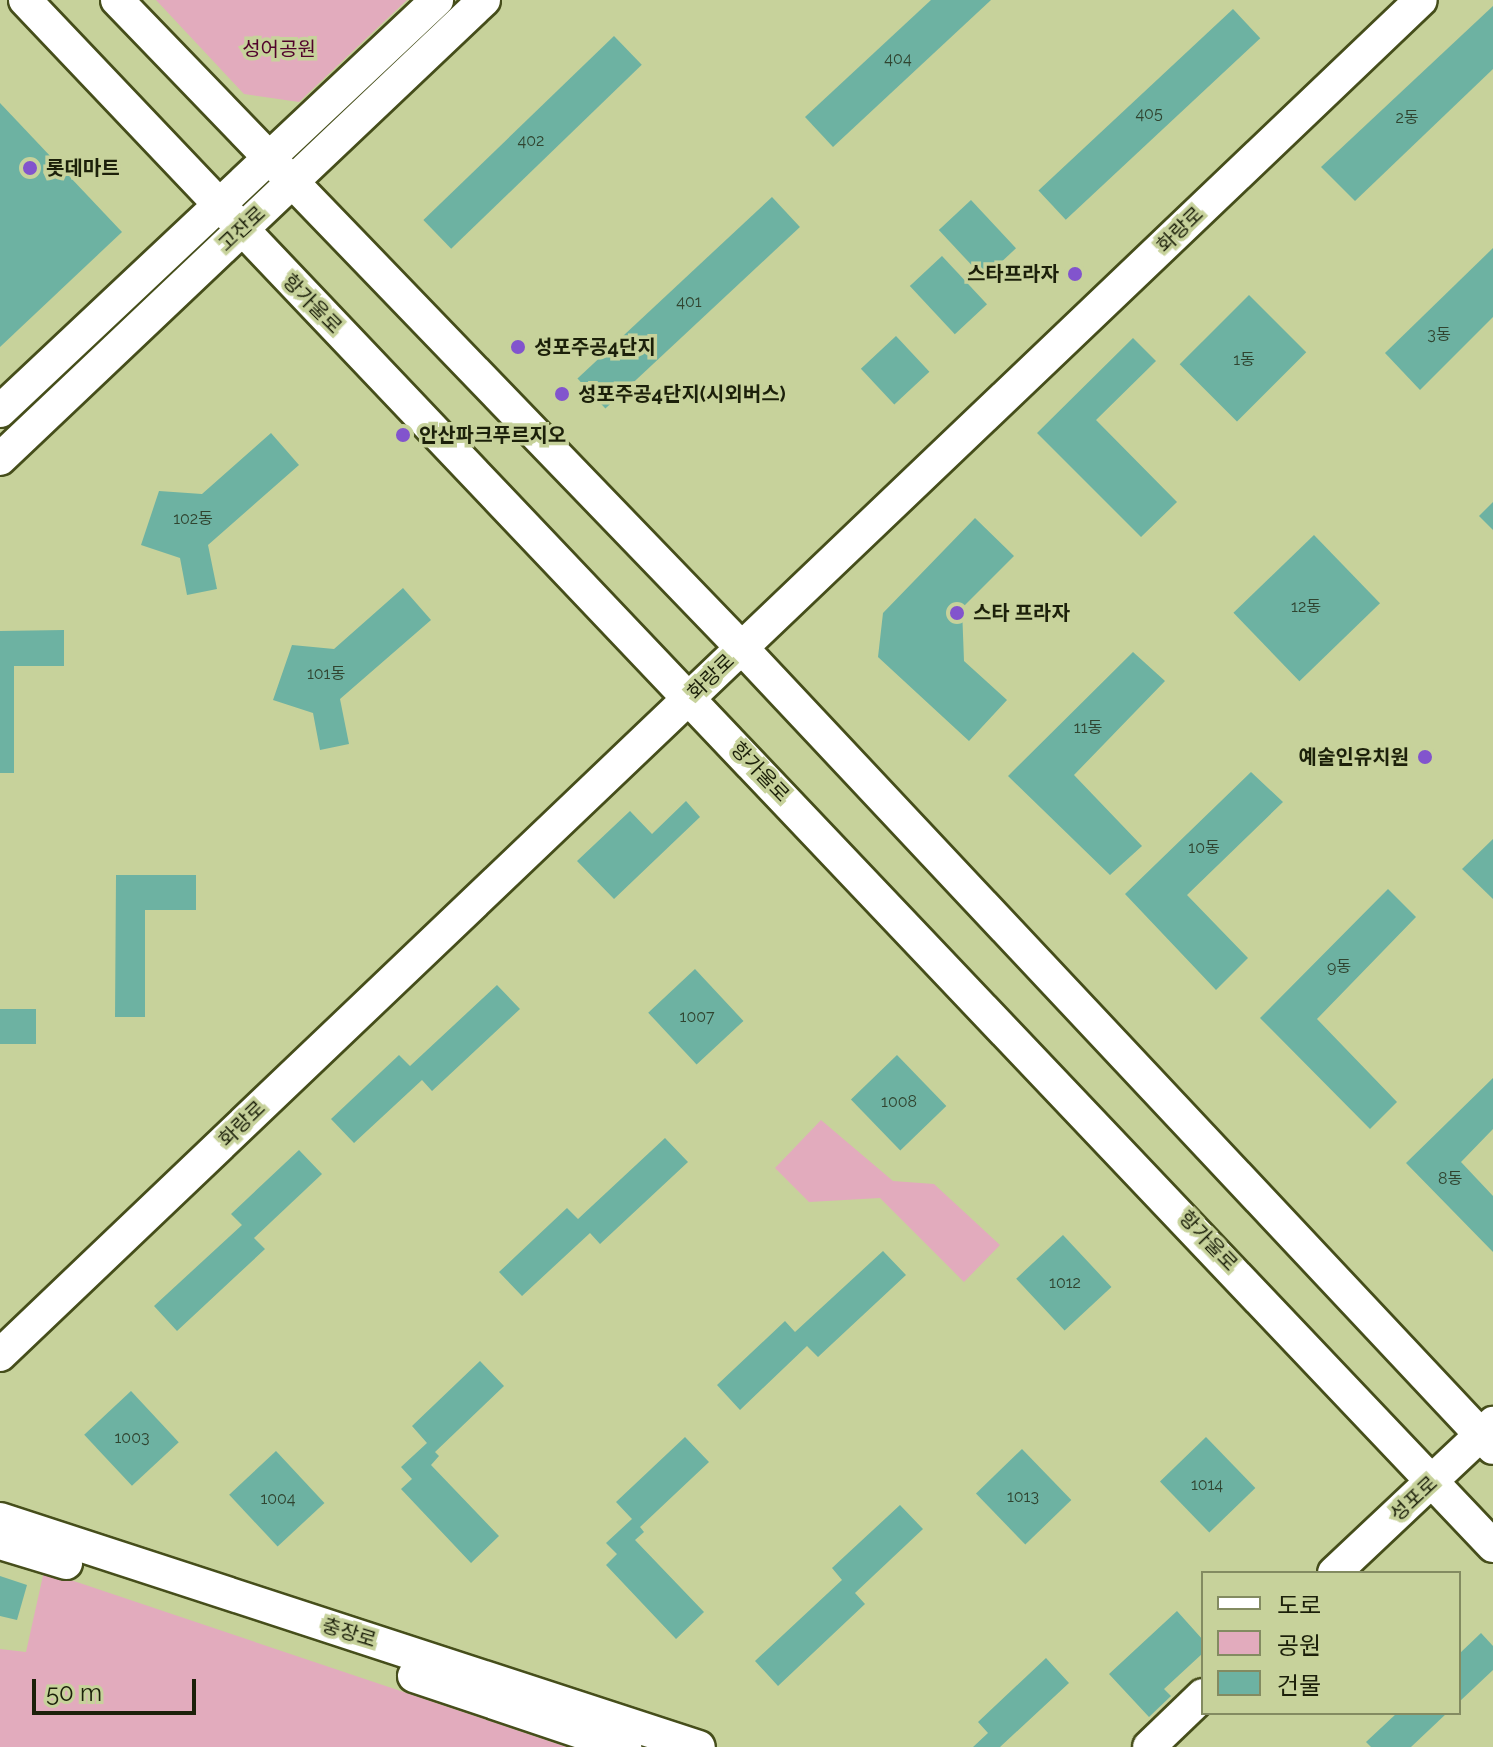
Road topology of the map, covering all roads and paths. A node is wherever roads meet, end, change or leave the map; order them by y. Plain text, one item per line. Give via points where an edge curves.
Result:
1 (25, 0) edge
2 (117, 0) edge
3 (437, 0) edge
4 (484, 0) edge
5 (1421, 0) edge
6 (269, 158) junction
7 (291, 183) junction
8 (216, 207) junction
9 (240, 232) junction
10 (0, 411) edge
11 (0, 459) edge
12 (742, 648) junction
13 (690, 697) junction
14 (0, 1355) edge
15 (1489, 1436) edge
16 (1435, 1479) junction
17 (0, 1519) edge
18 (0, 1543) edge
19 (1493, 1546) edge
20 (1336, 1571) edge
21 (1201, 1697) edge
22 (625, 1747) edge
23 (699, 1747) edge
24 (1149, 1747) edge

1 - 8 street, 항가울로
2 - 6 street
3 - 6 street, 고잔로
4 - 7 street, 고잔로
5 - 12 street, 화랑로
6 - 7 street
6 - 8 street, 고잔로
7 - 9 street, 고잔로
7 - 12 street
8 - 9 street, 항가울로
8 - 10 street, 고잔로
9 - 11 street, 고잔로
9 - 13 street, 항가울로
12 - 13 street, 화랑로
12 - 15 street
13 - 14 street, 화랑로
13 - 16 street, 항가울로
15 - 16 street, 성포로
16 - 19 street, 항가울로
16 - 20 street, 성포로
17 - 23 street, 충장로
18 - 22 street, 충장로
21 - 24 street

